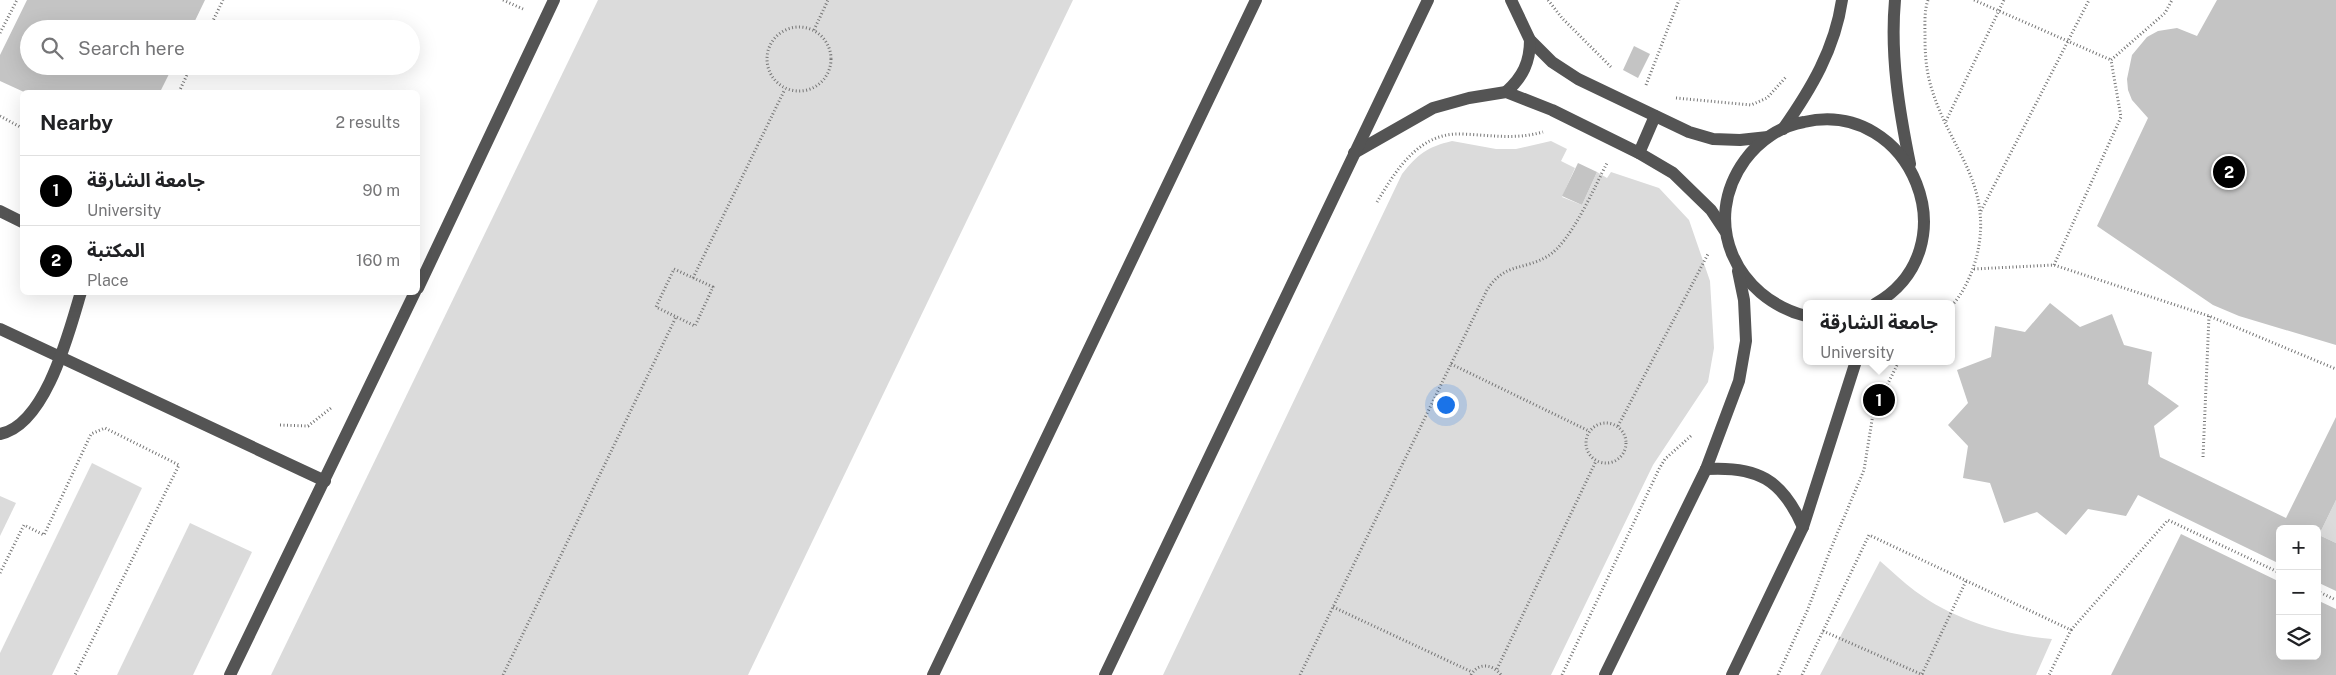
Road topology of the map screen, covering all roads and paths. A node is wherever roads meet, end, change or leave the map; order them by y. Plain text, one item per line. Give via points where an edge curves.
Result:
1 (17, 0) edge
2 (223, 0) edge
3 (503, 0) edge
4 (554, 0) edge
5 (828, 0) edge
6 (1256, 0) edge
7 (1428, 0) edge
8 (1511, 0) edge
9 (1548, 0) edge
10 (1679, 0) edge
11 (1842, 0) edge
12 (1895, 0) edge
13 (1928, 0) edge
14 (1974, 0) edge
15 (2004, 0) edge
16 (2089, 0) edge
17 (2172, 0) edge
18 (523, 10) dead end
19 (1998, 11) junction
20 (213, 20) edge
21 (814, 30) junction
22 (0, 33) edge
23 (1530, 40) junction
24 (2068, 41) junction
25 (2111, 60) junction
26 (1614, 69) dead end
27 (1788, 74) dead end
28 (187, 75) edge
29 (1638, 84) dead end
30 (1645, 88) junction
31 (785, 89) junction
32 (180, 90) edge
33 (1653, 91) dead end
34 (1506, 92) junction
35 (1670, 97) dead end
36 (0, 116) edge
37 (1655, 116) junction
38 (1946, 122) junction
39 (20, 127) edge
40 (1783, 129) junction
41 (1547, 131) dead end
42 (1768, 137) junction
43 (1354, 152) junction
44 (1639, 153) junction
45 (1611, 155) dead end
46 (1911, 169) junction
47 (1377, 202) dead end
48 (0, 211) edge
49 (1981, 212) junction
50 (20, 221) edge
51 (1726, 232) junction
52 (1712, 260) dead end
53 (2054, 264) junction
54 (1737, 266) junction
55 (1974, 269) junction
56 (693, 278) junction
57 (420, 284) edge
58 (1896, 288) junction
59 (80, 295) edge
60 (414, 295) edge
61 (1881, 300) edge
62 (1888, 300) edge
63 (1955, 300) edge
64 (1803, 315) edge
65 (2209, 316) junction
66 (676, 317) junction
67 (0, 328) edge
68 (62, 357) junction
69 (1451, 364) junction
70 (1855, 365) edge
71 (1896, 365) edge
72 (2336, 369) edge
73 (332, 408) dead end
74 (280, 425) dead end
75 (1618, 426) junction
76 (1698, 428) dead end
77 (1589, 431) junction
78 (0, 434) edge
79 (2203, 457) dead end
80 (1596, 462) junction
81 (1706, 470) junction
82 (325, 481) junction
83 (1803, 527) junction
84 (2276, 571) edge
85 (0, 573) edge
86 (1966, 581) junction
87 (2321, 593) edge
88 (2336, 600) edge
89 (1333, 607) junction
90 (2071, 630) junction
91 (1823, 631) junction
92 (1497, 669) junction
93 (1472, 674) edge
94 (75, 675) edge
95 (230, 675) edge
96 (503, 675) edge
97 (933, 675) edge
98 (1105, 675) edge
99 (1300, 675) edge
100 (1501, 675) edge
101 (1562, 675) edge
102 (1605, 675) edge
103 (1732, 675) edge
104 (1778, 675) edge
105 (1802, 675) edge
106 (1922, 675) edge
107 (2050, 675) edge

1 - 22 path
2 - 20 path
3 - 18 path
4 - 57 street
5 - 21 path
6 - 97 street
7 - 43 street
8 - 23 street
9 - 26 path
10 - 30 path
11 - 40 street via 1827,54 1808,93
12 - 46 street via 1894,68 1900,119
13 - 38 path via 1926,60 1930,84
14 - 19 path
15 - 19 path
16 - 24 path
17 - 25 path via 2165,13
19 - 24 path
19 - 38 path
21 - 31 path via 828,44 831,64 828,74 815,88 794,92
21 - 31 path via 804,27 783,31 769,45 766,65 770,75
23 - 34 street via 1525,69
23 - 37 street via 1564,71
24 - 25 path
24 - 49 path
25 - 53 path via 2121,117
27 - 35 path via 1767,98 1751,104
28 - 32 path
29 - 30 path
30 - 33 path
31 - 56 path
34 - 43 street via 1433,108
34 - 44 street via 1552,110
36 - 39 path
37 - 42 street via 1713,139
37 - 44 street
38 - 49 path via 1975,183
40 - 42 street
40 - 46 street via 1824,119 1858,125 1883,138
41 - 47 path via 1498,138 1460,134 1428,142 1401,164
42 - 51 street via 1751,152 1735,176 1725,211
43 - 98 street
44 - 51 street via 1673,172 1694,190
45 - 69 path via 1564,243 1548,256 1504,271 1494,279
46 - 58 street via 1921,193 1922,244 1912,267
48 - 50 street
49 - 55 path via 1981,238
51 - 54 street
52 - 75 path via 1709,252
53 - 55 path
53 - 65 path
54 - 64 street via 1750,285 1768,300
54 - 81 street via 1744,300 1744,349 1739,382
55 - 63 path
56 - 66 path via 713,287 695,326
56 - 66 path via 674,268 656,307
58 - 61 street
58 - 62 street
59 - 68 street
60 - 82 street
65 - 72 path
65 - 79 path
66 - 96 path
67 - 68 street
68 - 78 street via 35,409 24,423 9,433
68 - 82 street
69 - 77 path
69 - 89 path
70 - 83 street
71 - 104 path via 1873,414 1864,470
73 - 74 path via 308,426
75 - 77 path via 1603,423
75 - 80 path via 1625,434 1624,454 1617,461
76 - 101 path via 1665,458 1658,469
77 - 80 path via 1585,448
80 - 92 path
81 - 83 street via 1730,468 1755,473 1769,481 1793,504
81 - 102 street
82 - 95 street
83 - 103 street
84 - 90 path via 2168,520
85 - 94 path via 24,525 44,535 91,434 105,428 179,465
86 - 90 path
86 - 91 path via 1869,535
86 - 106 path
87 - 88 path
89 - 93 path
89 - 99 path
90 - 107 path
91 - 105 path
91 - 106 path
92 - 93 path via 1484,666
92 - 100 path

